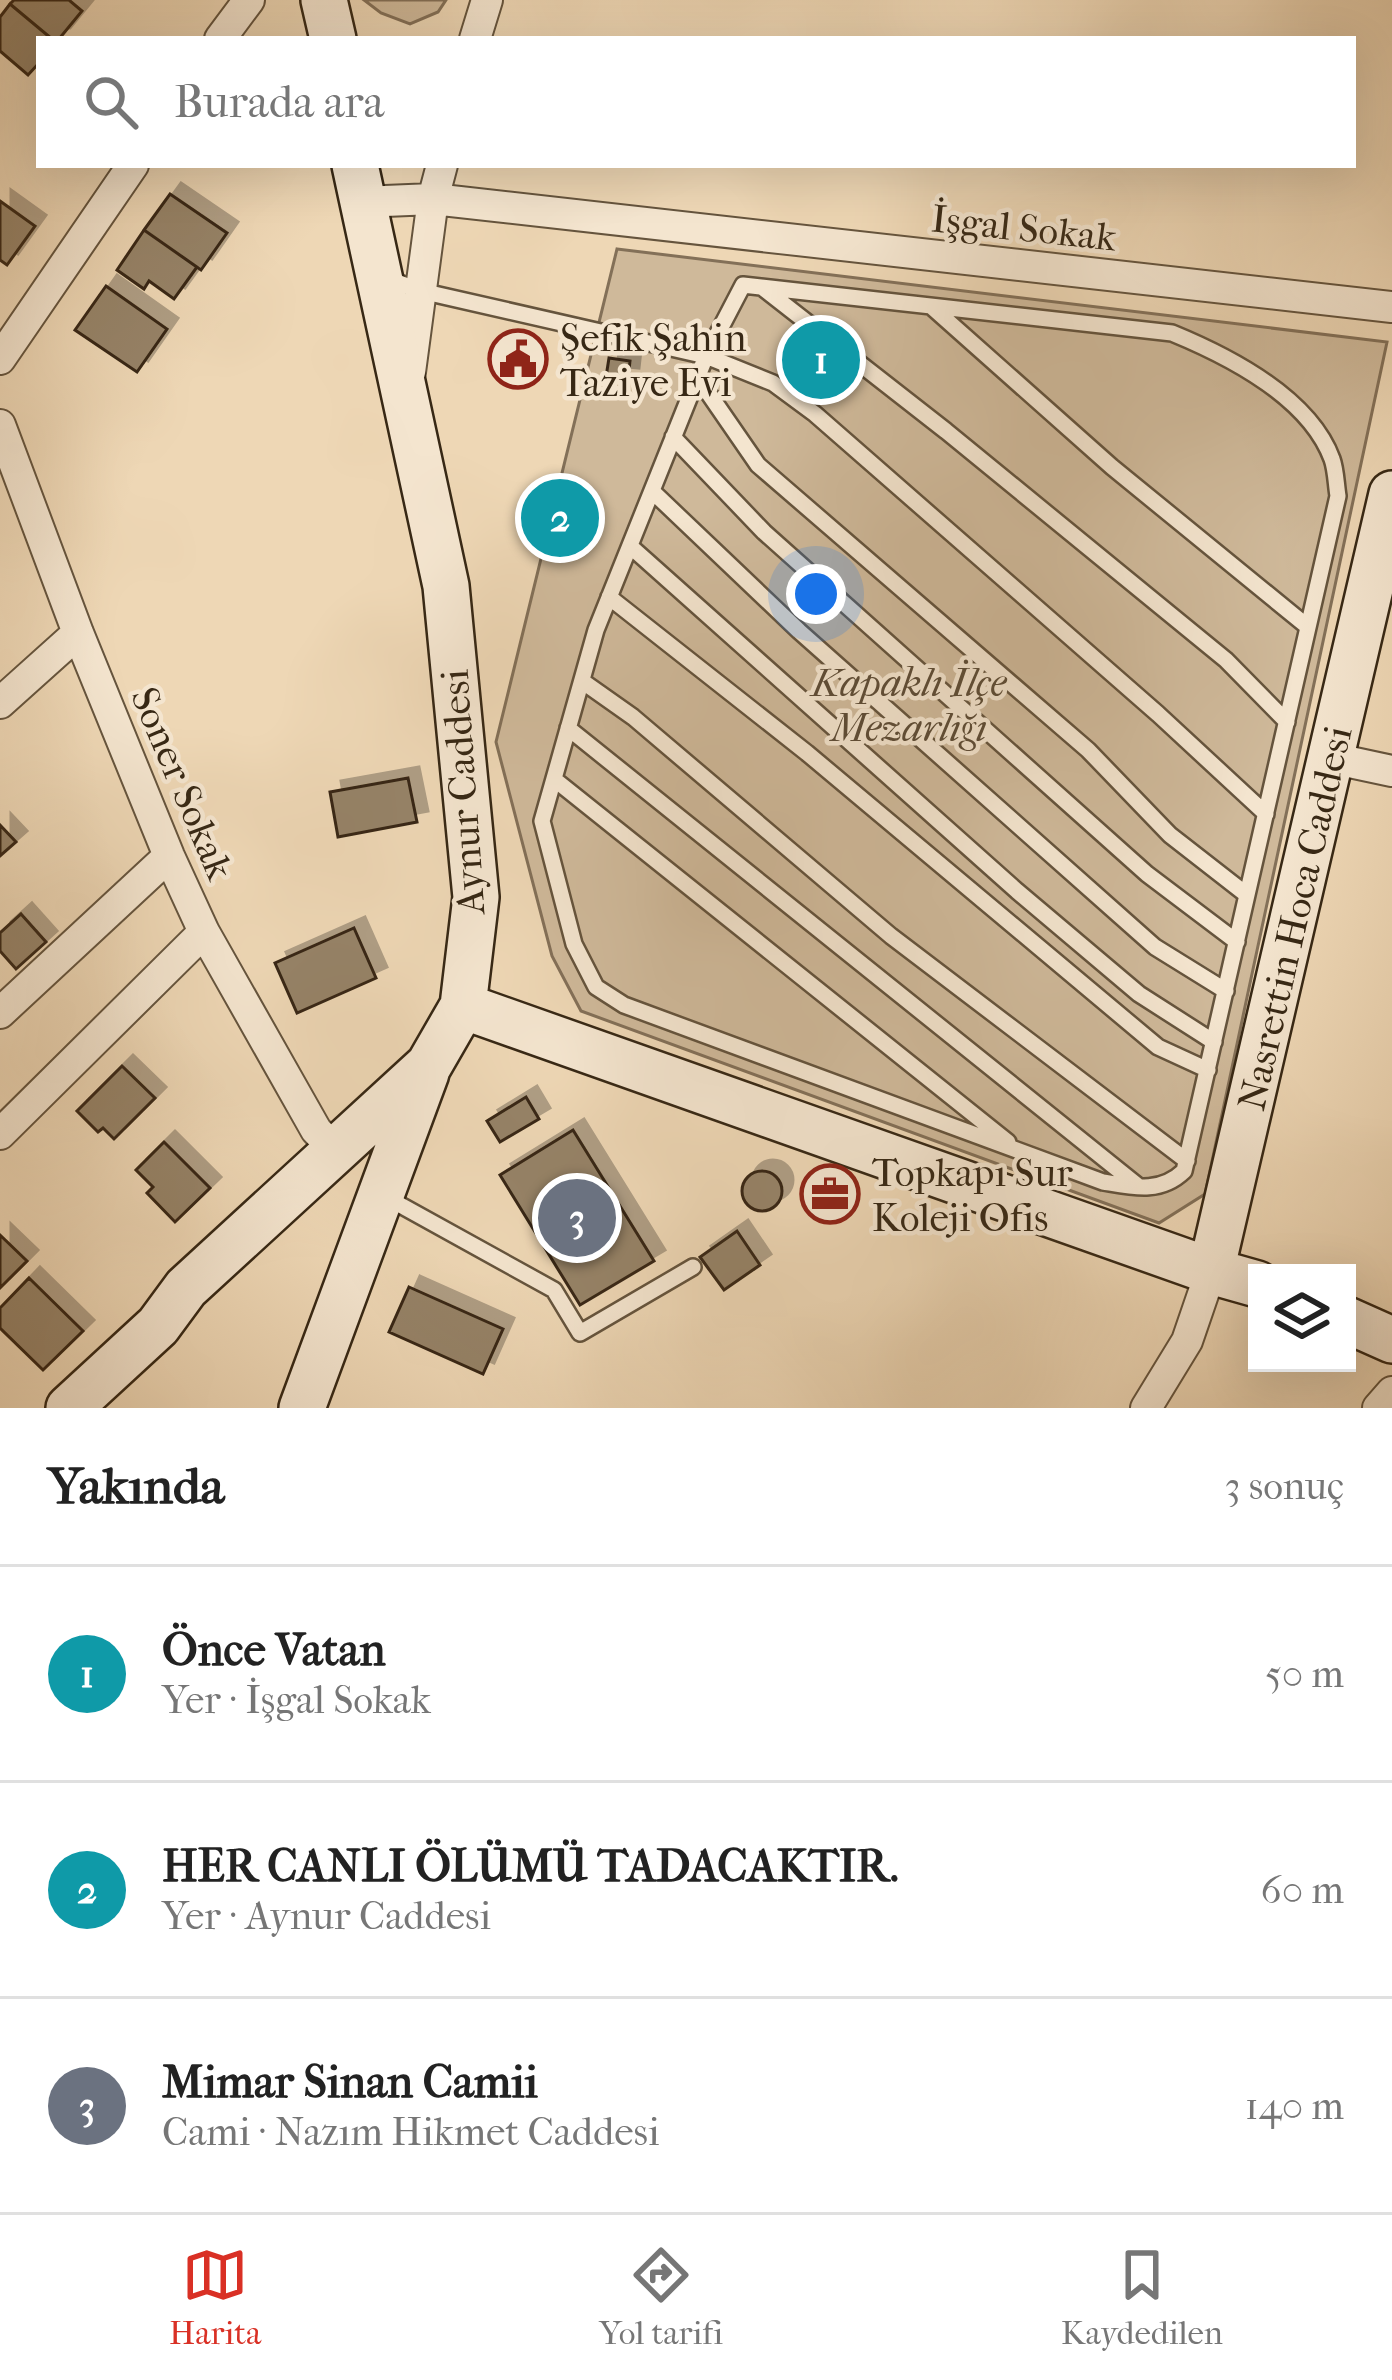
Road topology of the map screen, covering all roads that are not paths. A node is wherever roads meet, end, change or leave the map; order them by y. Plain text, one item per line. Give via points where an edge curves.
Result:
1 (249, 0) edge
2 (324, 0) edge
3 (222, 36) edge
4 (333, 36) edge
5 (132, 168) edge
6 (441, 168) edge
7 (358, 183) edge
8 (433, 199) junction
9 (377, 275) junction
10 (761, 287) junction
11 (421, 291) junction
12 (931, 306) junction
13 (1392, 307) edge
14 (706, 356) junction
15 (0, 359) edge
16 (698, 378) junction
17 (406, 405) junction
18 (0, 425) edge
19 (673, 437) junction
20 (652, 491) junction
21 (1392, 494) edge
22 (630, 546) junction
23 (609, 597) junction
24 (1308, 627) junction
25 (78, 633) junction
26 (582, 681) junction
27 (0, 703) edge
28 (1287, 722) junction
29 (568, 728) junction
30 (1331, 758) junction
31 (1392, 771) edge
32 (554, 779) junction
33 (1266, 814) junction
34 (170, 856) junction
35 (1247, 895) junction
36 (204, 932) junction
37 (1237, 942) junction
38 (1226, 991) junction
39 (463, 1006) junction
40 (0, 1013) edge
41 (1214, 1042) junction
42 (429, 1065) junction
43 (1208, 1070) junction
44 (0, 1134) edge
45 (335, 1151) junction
46 (1020, 1151) junction
47 (1187, 1161) junction
48 (1142, 1189) junction
49 (381, 1195) junction
50 (693, 1267) dead end
51 (1211, 1271) junction
52 (1248, 1281) edge
53 (1356, 1324) edge
54 (1392, 1340) edge
55 (1392, 1392) edge
56 (68, 1408) edge
57 (302, 1408) edge
58 (1146, 1408) edge
59 (1378, 1408) edge

1 - 3 street
2 - 4 street
5 - 15 street
6 - 8 street
7 - 8 street, İşgal Sokak
7 - 9 street, Aynur Caddesi
8 - 11 street
8 - 13 street, İşgal Sokak
9 - 11 lane
9 - 17 street, Aynur Caddesi
10 - 12 lane
10 - 14 lane via 742,285
10 - 28 lane via 1226,660
11 - 14 lane
11 - 17 street
12 - 24 lane
12 - 24 lane via 1172,333 1274,388 1331,458 1338,496
14 - 16 lane
14 - 33 lane via 773,383 814,414
16 - 19 lane
16 - 35 lane via 758,465
17 - 39 street, Aynur Caddesi via 446,586 476,897
18 - 25 street, Soner Sokak
19 - 20 lane
19 - 37 lane via 833,594 1147,874
20 - 22 lane
20 - 38 lane via 1155,947
21 - 30 street, Nasrettin Hoca Caddesi
22 - 23 lane
22 - 41 lane via 1017,891 1139,994
23 - 26 lane
23 - 43 lane via 1158,1047
24 - 28 lane
25 - 27 street
25 - 34 street, Soner Sokak
26 - 29 lane
26 - 47 lane via 891,936
28 - 33 lane
29 - 32 lane
29 - 48 lane
30 - 31 street
30 - 51 street, Nasrettin Hoca Caddesi
32 - 46 lane
32 - 46 lane via 542,821 574,944 596,987 624,1005
33 - 35 lane
34 - 36 street, Soner Sokak
34 - 40 street
35 - 37 lane
36 - 44 street
36 - 45 street, Soner Sokak
37 - 38 lane
38 - 41 lane
39 - 42 street, Aynur Caddesi
39 - 51 street
41 - 43 lane
42 - 45 street, Aynur Caddesi
42 - 49 street
43 - 47 lane
45 - 56 street, Aynur Caddesi
46 - 48 lane
47 - 48 lane via 1172,1183
49 - 50 lane via 554,1290 580,1333
49 - 57 street
51 - 52 street
51 - 58 street via 1187,1342
53 - 54 street
55 - 59 street

